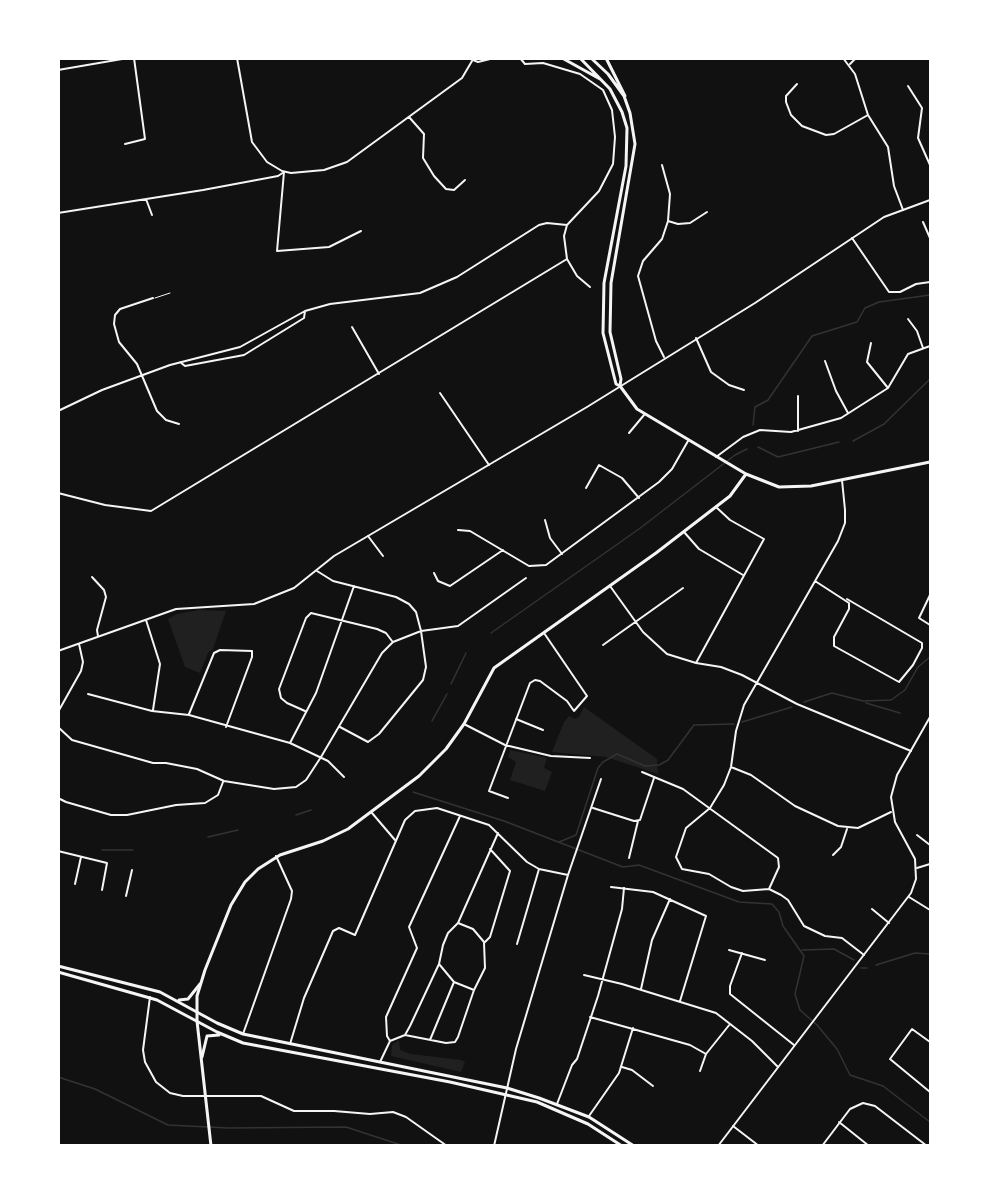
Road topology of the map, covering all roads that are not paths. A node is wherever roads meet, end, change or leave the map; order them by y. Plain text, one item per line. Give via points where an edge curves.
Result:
1 (128, 58) edge
2 (134, 58) edge
3 (237, 58) edge
4 (468, 58) edge
5 (494, 58) edge
6 (520, 58) edge
7 (562, 58) edge
8 (580, 58) edge
9 (591, 58) edge
10 (606, 58) edge
11 (843, 58) edge
12 (856, 58) edge
13 (112, 60) edge
14 (472, 61) junction
15 (850, 64) junction
16 (58, 70) edge
17 (796, 84) dead end
18 (908, 86) dead end
19 (610, 89) junction
20 (628, 106) junction
21 (868, 115) junction
22 (409, 117) junction
23 (125, 144) dead end
24 (662, 165) dead end
25 (930, 165) edge
26 (284, 172) junction
27 (465, 180) dead end
28 (146, 199) junction
29 (930, 200) edge
30 (903, 210) junction
31 (707, 212) dead end
32 (58, 213) edge
33 (152, 215) dead end
34 (668, 221) junction
35 (922, 222) dead end
36 (567, 225) junction
37 (361, 231) dead end
38 (852, 238) junction
39 (930, 238) edge
40 (567, 259) junction
41 (930, 282) edge
42 (590, 287) dead end
43 (170, 293) dead end
44 (153, 298) joint
45 (305, 311) junction
46 (908, 319) dead end
47 (352, 327) dead end
48 (696, 338) junction
49 (872, 343) dead end
50 (930, 346) edge
51 (923, 348) junction
52 (664, 357) junction
53 (825, 361) dead end
54 (180, 362) junction
55 (380, 374) junction
56 (140, 376) junction
57 (620, 386) junction
58 (888, 388) junction
59 (744, 390) dead end
60 (440, 393) dead end
61 (798, 396) dead end
62 (58, 411) edge
63 (848, 413) junction
64 (644, 415) junction
65 (179, 424) dead end
66 (798, 431) junction
67 (629, 433) dead end
68 (688, 441) junction
69 (716, 457) junction
70 (930, 462) edge
71 (489, 465) junction
72 (746, 474) junction
73 (842, 480) junction
74 (586, 488) dead end
75 (58, 493) edge
76 (639, 498) junction
77 (716, 507) junction
78 (545, 520) dead end
79 (458, 530) dead end
80 (684, 532) junction
81 (368, 536) junction
82 (502, 550) junction
83 (562, 554) junction
84 (383, 556) dead end
85 (317, 571) junction
86 (434, 573) dead end
87 (743, 575) junction
88 (92, 577) dead end
89 (526, 578) dead end
90 (816, 581) junction
91 (354, 586) junction
92 (610, 586) junction
93 (683, 588) dead end
94 (930, 595) edge
95 (847, 599) junction
96 (146, 620) junction
97 (343, 621) junction
98 (634, 622) junction
99 (930, 625) edge
100 (421, 631) junction
101 (544, 633) junction
102 (98, 636) junction
103 (393, 642) junction
104 (79, 644) junction
105 (603, 645) dead end
106 (58, 651) edge
107 (696, 663) junction
108 (757, 682) junction
109 (88, 694) dead end
110 (153, 711) junction
111 (304, 711) junction
112 (58, 712) edge
113 (189, 715) junction
114 (930, 717) edge
115 (516, 719) junction
116 (464, 724) junction
117 (339, 726) junction
118 (58, 727) edge
119 (226, 727) junction
120 (543, 730) dead end
121 (290, 743) junction
122 (505, 744) junction
123 (911, 751) junction
124 (321, 757) junction
125 (590, 758) dead end
126 (731, 767) junction
127 (642, 772) dead end
128 (344, 777) dead end
129 (655, 777) junction
130 (601, 779) dead end
131 (224, 781) junction
132 (58, 798) edge
133 (508, 798) dead end
134 (594, 807) junction
135 (710, 808) junction
136 (891, 812) junction
137 (372, 813) junction
138 (460, 815) junction
139 (638, 821) junction
140 (847, 829) junction
141 (498, 832) junction
142 (917, 835) dead end
143 (396, 840) junction
144 (930, 845) edge
145 (490, 849) junction
146 (58, 851) edge
147 (833, 855) dead end
148 (276, 856) junction
149 (81, 857) junction
150 (629, 858) dead end
151 (930, 864) edge
152 (917, 868) junction
153 (539, 869) junction
154 (132, 870) dead end
155 (568, 876) junction
156 (75, 884) dead end
157 (611, 886) dead end
158 (624, 888) junction
159 (769, 889) junction
160 (102, 890) dead end
161 (126, 896) dead end
162 (909, 897) junction
163 (670, 899) junction
164 (872, 909) dead end
165 (930, 910) edge
166 (458, 923) junction
167 (889, 923) junction
168 (484, 943) junction
169 (517, 944) dead end
170 (729, 950) dead end
171 (742, 953) junction
172 (864, 955) junction
173 (765, 960) dead end
174 (439, 964) junction
175 (58, 966) edge
176 (58, 972) edge
177 (584, 975) dead end
178 (602, 979) junction
179 (454, 982) junction
180 (200, 984) junction
181 (640, 989) junction
182 (474, 990) junction
183 (150, 997) junction
184 (178, 1000) junction
185 (680, 1001) junction
186 (197, 1011) junction
187 (590, 1017) junction
188 (197, 1021) junction
189 (730, 1024) junction
190 (633, 1028) junction
191 (243, 1034) junction
192 (222, 1035) junction
193 (405, 1035) junction
194 (430, 1040) junction
195 (390, 1041) junction
196 (930, 1042) edge
197 (290, 1044) junction
198 (794, 1045) junction
199 (706, 1054) junction
200 (202, 1057) junction
201 (380, 1062) junction
202 (622, 1067) junction
203 (778, 1067) junction
204 (379, 1069) junction
205 (700, 1071) dead end
206 (653, 1086) dead end
207 (507, 1088) junction
208 (930, 1092) edge
209 (506, 1094) junction
210 (205, 1095) junction
211 (557, 1104) junction
212 (588, 1117) junction
213 (839, 1122) junction
214 (733, 1126) junction
215 (211, 1145) edge
216 (447, 1146) edge
217 (494, 1146) edge
218 (622, 1146) edge
219 (634, 1146) edge
220 (718, 1146) edge
221 (759, 1146) edge
222 (822, 1146) edge
223 (870, 1146) edge
224 (927, 1146) edge

1 - 13 street
2 - 23 street via 145,139
3 - 26 street via 252,142 262,157
4 - 14 street
5 - 14 street
6 - 36 street via 525,64 543,63 580,74 603,90 612,110 615,137 608,177
7 - 19 main road via 599,78
8 - 19 main road
9 - 20 main road via 616,85
10 - 20 main road
11 - 15 street
12 - 15 street
13 - 16 street
14 - 22 street via 462,78
15 - 21 street
17 - 21 street via 786,102 791,116 802,126 834,134
18 - 25 street via 922,108 918,138
19 - 57 main road via 622,112 628,147 608,256 602,320 609,366
20 - 57 main road via 634,127 634,165 614,257 609,320
21 - 30 street via 888,147 894,186
22 - 26 street via 341,165
22 - 27 street via 424,134 423,158 434,176 446,189 454,190
24 - 34 street via 670,194
26 - 28 street
26 - 37 street via 277,251 329,247
28 - 32 street
28 - 33 street
29 - 30 street
30 - 38 street
31 - 34 street via 690,223 678,225
34 - 52 street via 662,239 643,261 638,276
35 - 39 street
36 - 40 street
36 - 45 street via 539,225 457,276 420,293 330,304
38 - 41 street via 889,292
38 - 48 street
40 - 42 street via 577,276
40 - 55 street
43 - 44 lane
44 - 56 street via 127,305 115,315 119,342 137,364
45 - 54 street via 240,347
45 - 54 street via 304,318 244,355 185,366
46 - 51 street
47 - 55 street
48 - 52 street
48 - 59 street via 711,372
49 - 58 street via 867,362
50 - 51 street
51 - 58 street via 904,358
52 - 57 street
53 - 63 street
54 - 56 street
55 - 75 street via 151,511
56 - 62 street
56 - 65 street via 157,411 166,420
57 - 64 main road
57 - 71 street
58 - 63 street
60 - 71 street
61 - 66 street
63 - 66 street
64 - 67 street
64 - 68 main road
66 - 69 street via 757,431
68 - 69 main road
68 - 76 street via 666,476
69 - 72 main road
70 - 73 main road
71 - 81 street
72 - 73 main road via 788,488
72 - 77 main road via 735,491
73 - 90 street via 845,523
74 - 76 street via 599,465 622,478
76 - 83 street
77 - 80 main road
77 - 87 street via 730,520 764,539
78 - 83 street via 550,538
79 - 82 street via 470,531
80 - 87 street via 699,549
80 - 92 main road
81 - 84 street
81 - 85 street
82 - 83 street via 536,567
82 - 86 street via 450,586 438,581
85 - 91 street via 333,581
85 - 96 street via 302,584 264,602 176,609
87 - 107 street
88 - 102 street via 106,597
89 - 100 street via 458,626
90 - 95 street
90 - 108 street
91 - 97 street
91 - 100 street via 409,604 416,612
92 - 98 street
92 - 101 main road
93 - 98 street
94 - 99 street via 919,618
95 - 95 street via 849,609 834,637 834,646 899,682 922,648 921,642
96 - 102 street
96 - 110 street via 160,664
97 - 103 street via 386,633
97 - 111 street via 316,693
97 - 111 street via 311,613 306,618 279,689 281,698
98 - 105 street
98 - 107 street via 667,654
100 - 103 street
100 - 117 street via 426,667 423,680 379,734 368,742
101 - 115 street via 586,693 586,699 574,711 567,701 535,680 530,683
101 - 116 main road via 490,672
102 - 104 street
103 - 117 street via 382,653
104 - 106 street
104 - 112 street via 81,670
107 - 108 street via 721,667
108 - 123 street via 797,704
108 - 126 street via 739,718
109 - 110 street
110 - 113 street
111 - 121 street
113 - 119 street
113 - 119 street via 214,653 252,651
114 - 123 street
115 - 120 street
115 - 122 street
116 - 122 street
116 - 137 main road via 439,756
117 - 124 street
118 - 131 street via 72,740 153,763 197,769
119 - 121 street
121 - 124 street
122 - 125 street via 552,756
122 - 133 street via 489,791
123 - 136 street via 893,785
124 - 128 street
124 - 131 street via 306,780 288,789
126 - 135 street
126 - 140 street via 751,775 795,806
127 - 129 street
129 - 135 street via 683,789
129 - 139 street
130 - 134 street
131 - 132 street via 218,795 209,802 126,815 101,812
134 - 139 street
134 - 155 street
135 - 159 street via 778,858 779,867
135 - 159 street via 684,830 676,852 679,865 688,871 709,874 737,890
136 - 140 street via 858,828
136 - 152 street
137 - 143 street
137 - 148 main road via 336,836
138 - 141 street
138 - 143 street via 437,808 418,810 405,820
138 - 195 street via 410,927 417,948 386,1017
139 - 150 street
140 - 147 street via 841,847
141 - 145 street
141 - 153 street via 520,856
142 - 144 street
143 - 197 street via 355,934 339,928 333,931 304,998
145 - 166 street
145 - 168 street via 510,871 490,937
146 - 149 street
148 - 180 main road via 251,875 234,898
148 - 191 street via 292,891
149 - 156 street
149 - 160 street via 107,863
151 - 152 street
152 - 162 street
153 - 155 street
153 - 169 street
154 - 161 street
155 - 207 street
157 - 158 street
158 - 163 street
158 - 178 street
159 - 172 street via 788,900 804,926 825,936 842,938
162 - 165 street
162 - 167 street
163 - 181 street via 652,940
163 - 185 street via 706,916
164 - 167 street
166 - 168 street via 473,930
166 - 174 street via 442,945
167 - 172 street
168 - 182 street via 485,968
170 - 171 street
171 - 173 street
171 - 198 street via 730,994
172 - 198 street
174 - 179 street
174 - 193 street
175 - 184 main road via 149,988
176 - 183 main road
177 - 178 street
178 - 181 street
178 - 187 street
179 - 182 street
179 - 194 street
180 - 184 main road via 188,999
180 - 186 main road
181 - 185 street
182 - 194 street via 455,1042
183 - 188 main road
183 - 210 street via 143,1050 148,1071 170,1093
184 - 186 main road
185 - 189 street via 716,1013
186 - 188 main road
186 - 191 main road
187 - 190 street
187 - 211 street
188 - 192 main road
188 - 200 main road
189 - 199 street
189 - 203 street
190 - 199 street
190 - 202 street
191 - 197 main road
192 - 200 main road via 207,1036
192 - 204 main road via 243,1043
193 - 194 street
193 - 195 street
195 - 201 street
196 - 208 street via 912,1029 890,1059
197 - 201 main road
198 - 203 street
199 - 205 street
200 - 210 main road
201 - 204 main road
201 - 207 main road
202 - 206 street
202 - 212 street
203 - 214 street
204 - 209 main road
207 - 209 street
207 - 211 main road
209 - 217 street
209 - 218 main road via 554,1108
210 - 215 main road
210 - 216 street via 261,1096 294,1111 398,1113
211 - 212 main road
212 - 219 main road
213 - 222 street
213 - 223 street
213 - 224 street via 854,1106 868,1103
214 - 220 street
214 - 221 street

